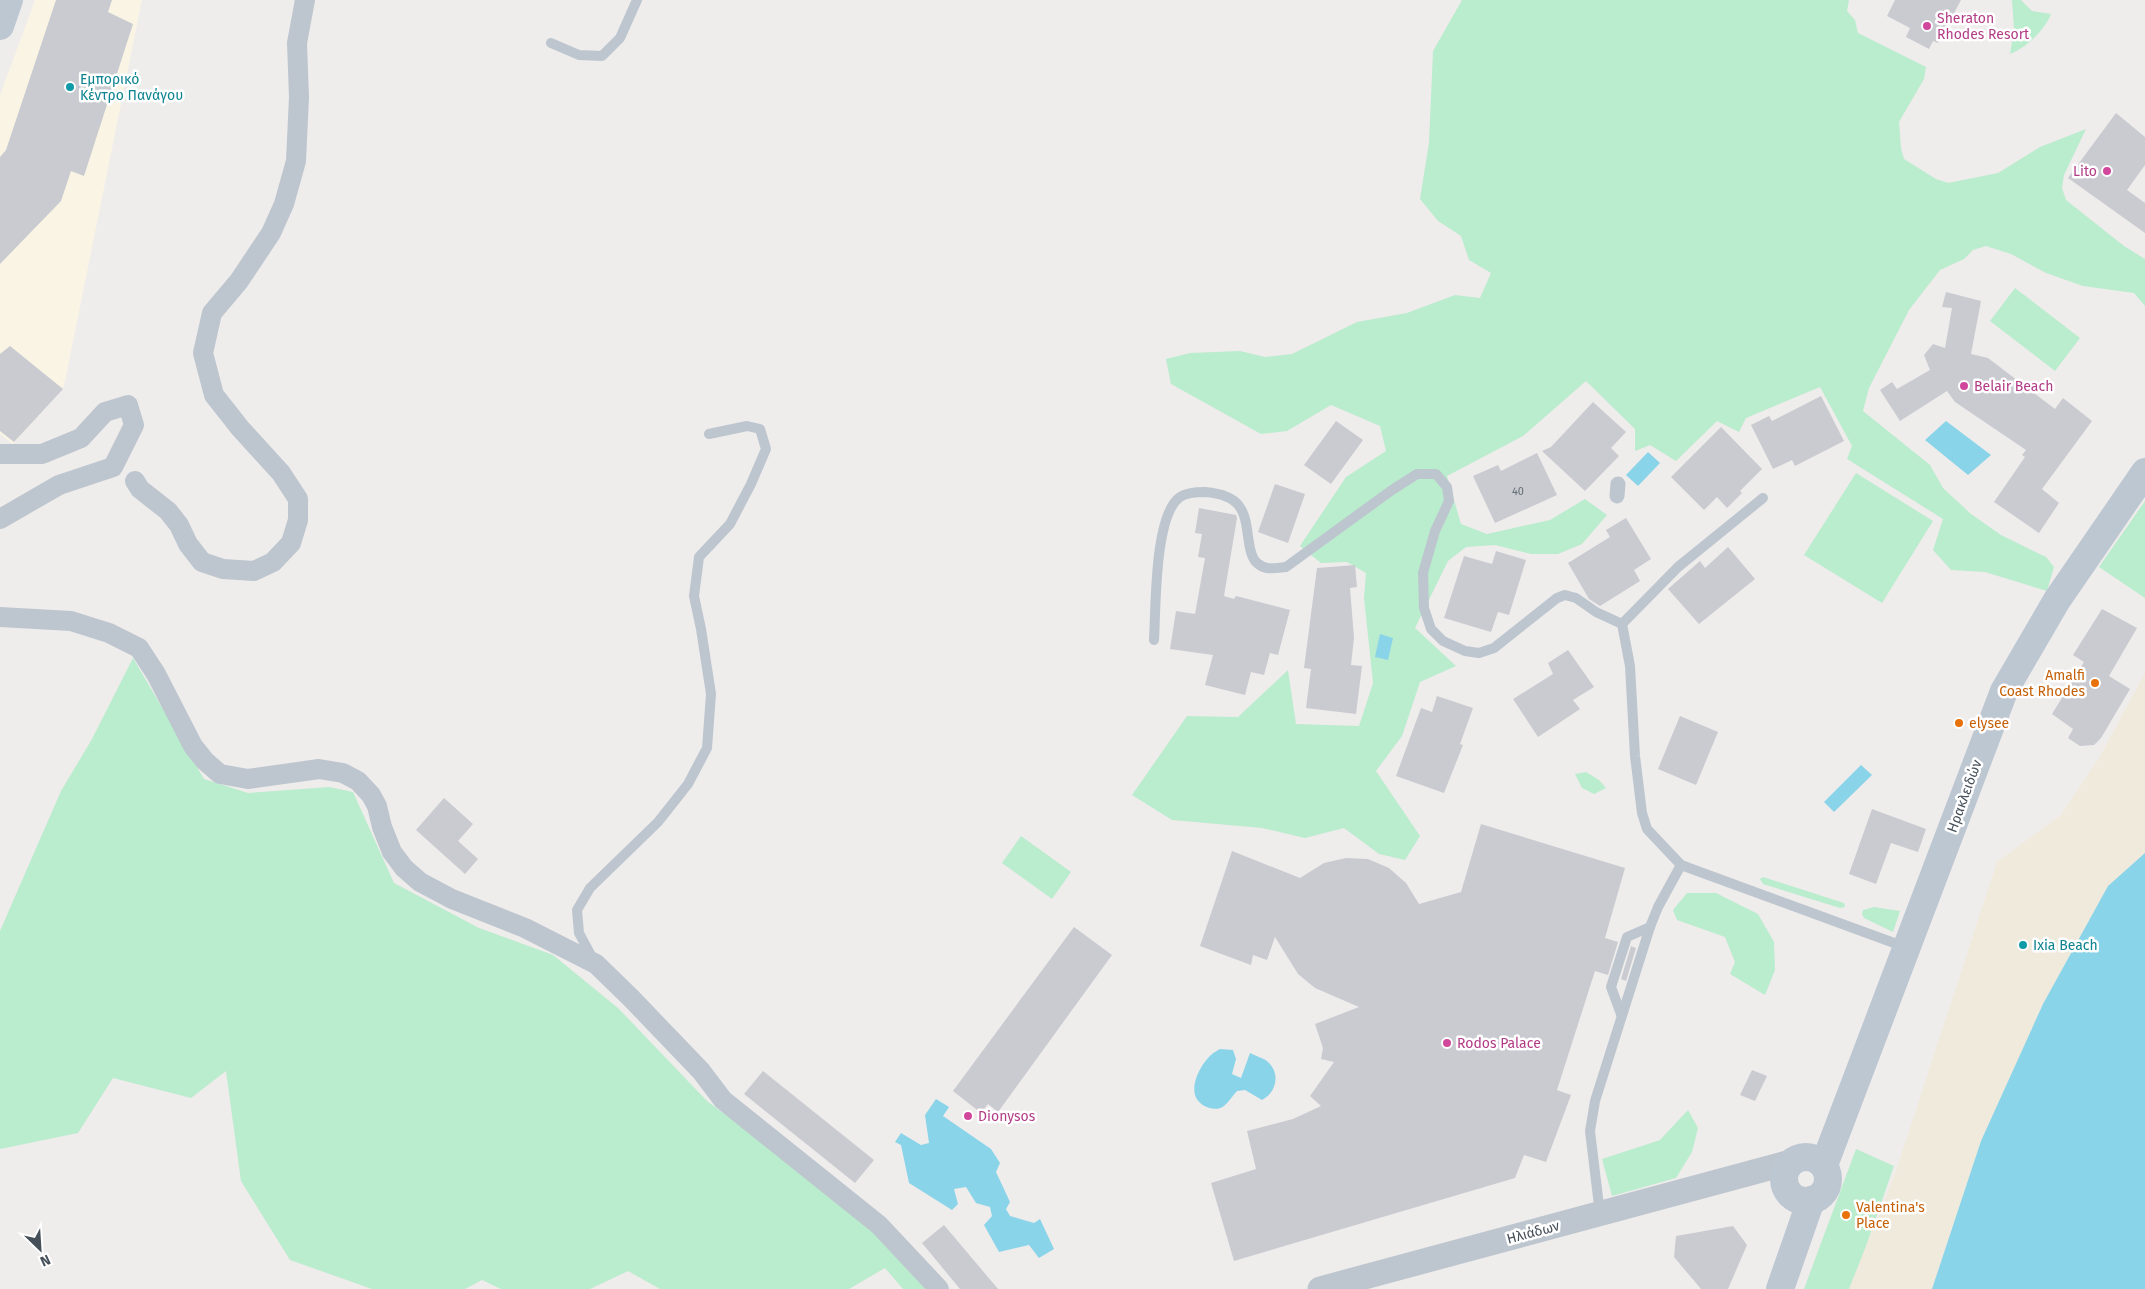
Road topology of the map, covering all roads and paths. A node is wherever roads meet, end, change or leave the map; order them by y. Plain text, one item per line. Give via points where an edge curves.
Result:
1 (9, 0) edge
2 (305, 0) edge
3 (637, 0) edge
4 (0, 26) edge
5 (552, 43) dead end
6 (709, 434) dead end
7 (0, 454) edge
8 (2145, 472) edge
9 (135, 481) dead end
10 (1763, 498) dead end
11 (0, 519) edge
12 (0, 617) edge
13 (1622, 624) junction
14 (1154, 640) dead end
15 (1680, 865) junction
16 (1650, 927) junction
17 (1907, 948) junction
18 (596, 964) junction
19 (1621, 1014) junction
20 (1807, 1179) junction
21 (1600, 1214) junction
22 (939, 1289) edge
23 (1320, 1289) edge
24 (1780, 1289) edge

1 - 4 main road
2 - 9 street via 297,43 296,161 284,204 271,233 239,281 212,313 203,353 214,395 298,499 298,520 291,543 274,562 254,571 223,569 202,562 168,511 140,489
3 - 5 lane via 620,38 602,56 579,55
6 - 18 lane via 753,427 760,429 766,449 730,524 699,557 694,596 710,694 707,748 688,784 658,822 590,888 577,910 579,934
7 - 11 street via 42,454 80,438 105,412 128,405 134,425 113,467 59,485
8 - 17 main road, Ηρακλειδών via 2057,600 2004,691
10 - 13 lane via 1678,567
12 - 18 street via 71,621 109,633 139,648 193,746 220,774 248,780 319,769 343,773 358,781 371,795 392,852 420,882 540,935
13 - 14 lane via 1566,595 1557,598 1494,648 1479,653 1465,651 1443,641 1431,629 1424,608 1423,573 1435,531 1454,499 1436,474 1417,474 1286,567 1268,570 1256,562 1239,505 1220,493 1198,492 1180,496 1172,505 1160,537
13 - 15 lane via 1630,666 1642,812 1647,829
15 - 16 lane
15 - 17 lane
16 - 19 lane
16 - 19 lane via 1627,936 1611,987
17 - 20 main road, Ηρακλειδών
18 - 22 street via 701,1070 723,1100 878,1225
19 - 21 lane via 1595,1101 1590,1131
20 - 21 street, Ηλιάδων via 1746,1174
20 - 24 main road, Ηρακλειδών
21 - 23 street, Ηλιάδων

